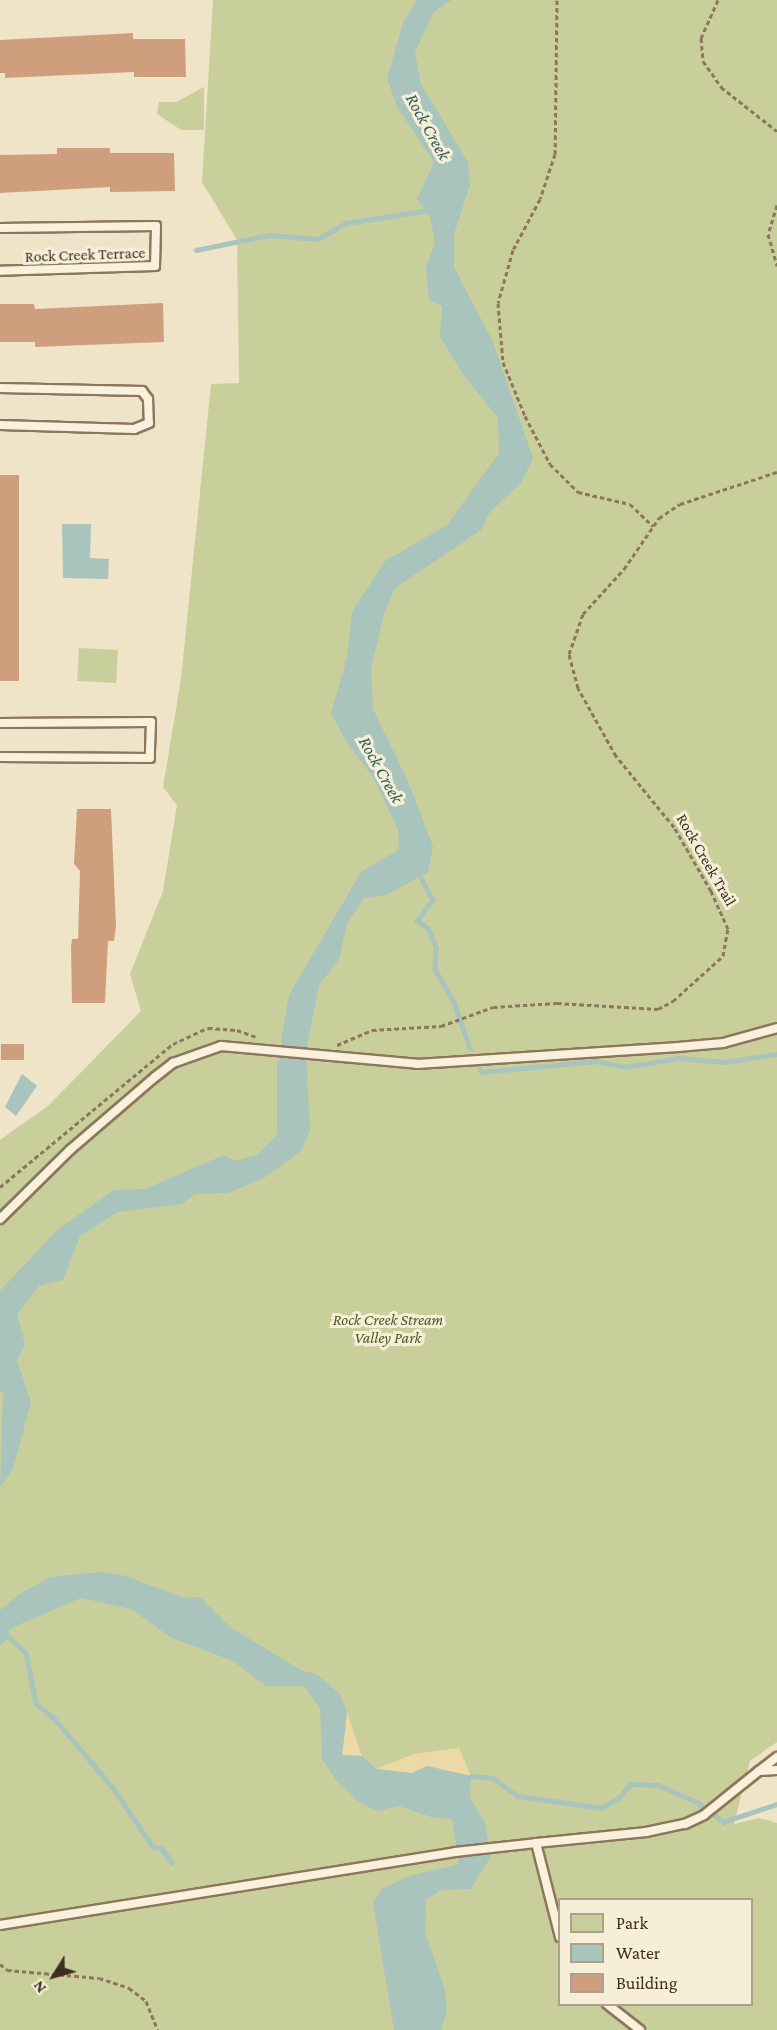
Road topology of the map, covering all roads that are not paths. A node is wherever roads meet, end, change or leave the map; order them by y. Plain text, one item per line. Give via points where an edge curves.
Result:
1 (0, 228) edge
2 (0, 271) edge
3 (0, 388) edge
4 (0, 425) edge
5 (0, 723) edge
6 (0, 757) edge
7 (777, 1028) edge
8 (0, 1220) edge
9 (777, 1757) edge
10 (777, 1770) edge
11 (759, 1771) junction
12 (536, 1843) junction
13 (0, 1925) edge
14 (558, 1929) edge
15 (610, 2006) edge
16 (640, 2030) edge

1 - 2 lane, Rock Creek Terrace via 156,226 155,266
3 - 4 lane via 142,391 148,399 149,423 134,429
5 - 6 lane via 151,722 150,758
7 - 8 lane via 723,1043 417,1064 221,1046 173,1063 120,1104
9 - 11 lane
10 - 11 lane
11 - 12 lane via 704,1815 685,1824 646,1832
12 - 13 lane via 455,1852
12 - 14 lane
15 - 16 lane

